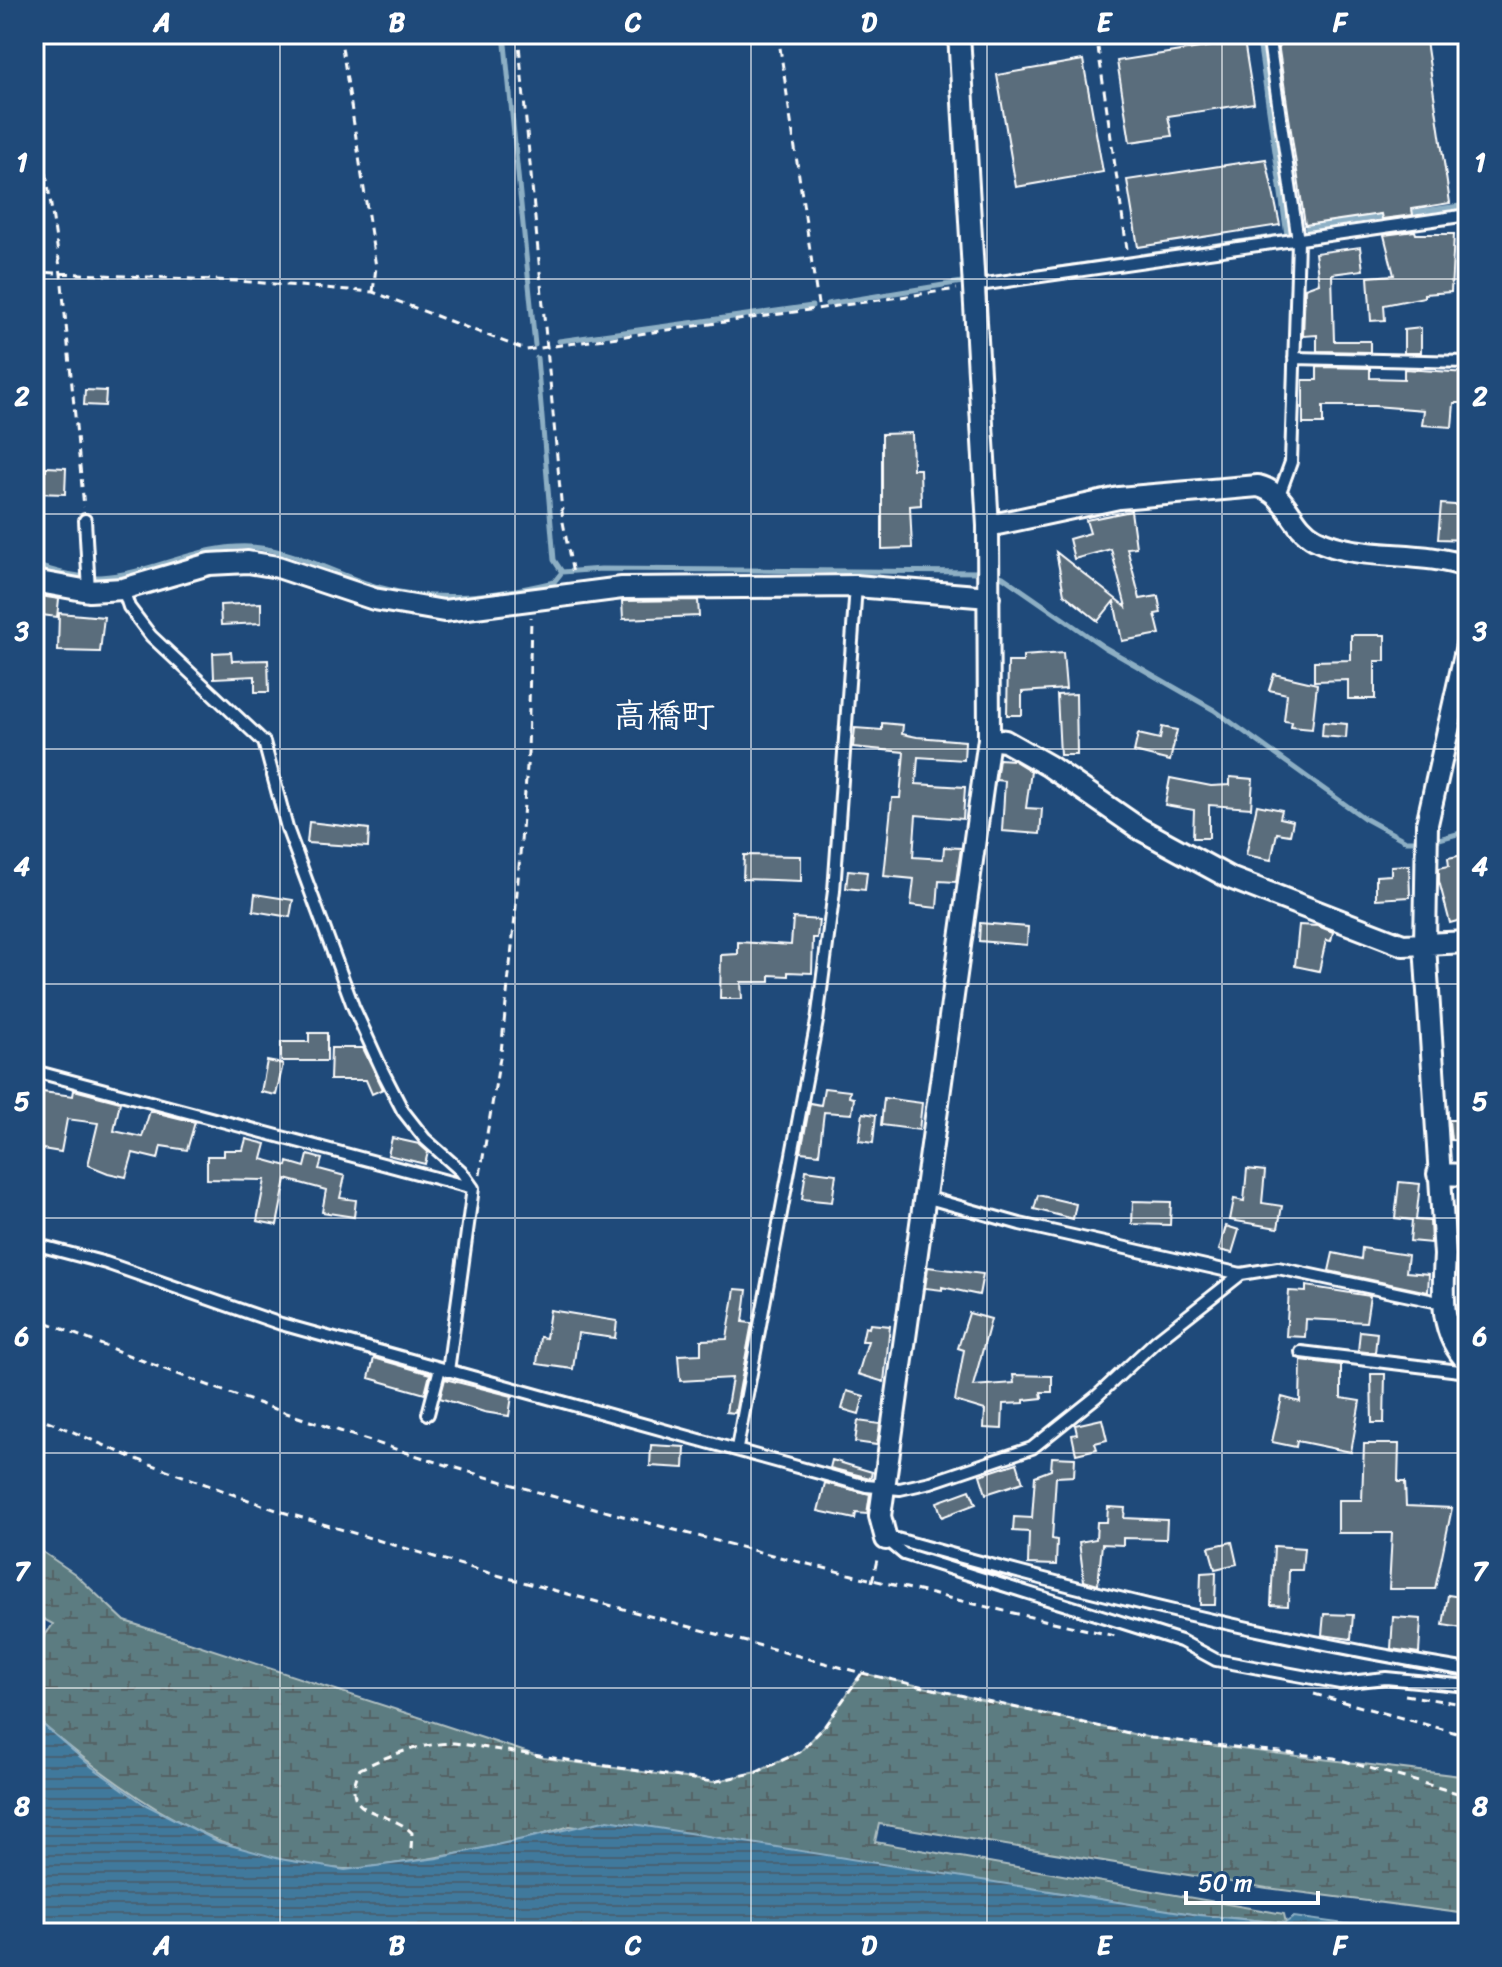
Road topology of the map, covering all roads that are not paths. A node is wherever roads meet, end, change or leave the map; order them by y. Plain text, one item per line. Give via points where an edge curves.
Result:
1 (959, 34) edge
2 (1268, 34) edge
3 (1468, 215) edge
4 (1298, 241) junction
5 (972, 286) junction
6 (1294, 358) junction
7 (1468, 362) edge
8 (1279, 495) junction
9 (85, 520) road end
10 (988, 526) junction
11 (1468, 567) edge
12 (34, 581) edge
13 (89, 586) junction
14 (856, 586) junction
15 (123, 589) junction
16 (988, 591) junction
17 (1468, 641) edge
18 (989, 739) junction
19 (1468, 942) edge
20 (1425, 945) junction
21 (34, 1071) edge
22 (1438, 1174) junction
23 (1468, 1175) edge
24 (473, 1188) junction
25 (923, 1197) junction
26 (34, 1244) edge
27 (1241, 1274) junction
28 (1443, 1303) junction
29 (1301, 1352) dead end
30 (1468, 1362) edge
31 (444, 1370) junction
32 (1468, 1372) edge
33 (428, 1414) dead end
34 (737, 1448) junction
35 (885, 1488) junction
36 (883, 1543) junction
37 (1468, 1670) edge
38 (1468, 1686) edge

1 - 5 street
2 - 4 lane
3 - 4 lane
4 - 5 lane
4 - 6 lane
5 - 10 street
6 - 7 lane
6 - 8 lane via 1291,462
8 - 10 street via 1258,486 1119,498
8 - 11 street via 1298,527 1330,545
9 - 13 lane
10 - 16 street
12 - 13 street
13 - 15 street
14 - 15 street via 622,588 444,611 374,599 248,562 209,564
14 - 16 street
14 - 34 lane via 834,891 817,1021
15 - 24 lane via 129,607 151,636 264,742 287,828 383,1072 403,1111
16 - 18 street
17 - 20 street via 1427,824
18 - 20 street via 1005,741 1036,758 1140,829 1230,878 1371,936
18 - 25 street
19 - 20 street
20 - 22 street
21 - 24 lane
22 - 23 street
22 - 28 street
24 - 31 lane
25 - 27 lane
25 - 35 street
26 - 31 lane
27 - 28 lane via 1278,1268
27 - 35 lane via 1032,1448 931,1482
28 - 30 street via 1451,1338
29 - 32 lane
31 - 33 lane
31 - 34 lane
34 - 35 lane
35 - 36 street
36 - 37 lane via 1389,1658
36 - 38 lane via 1181,1641 1216,1660 1340,1683 1386,1678

